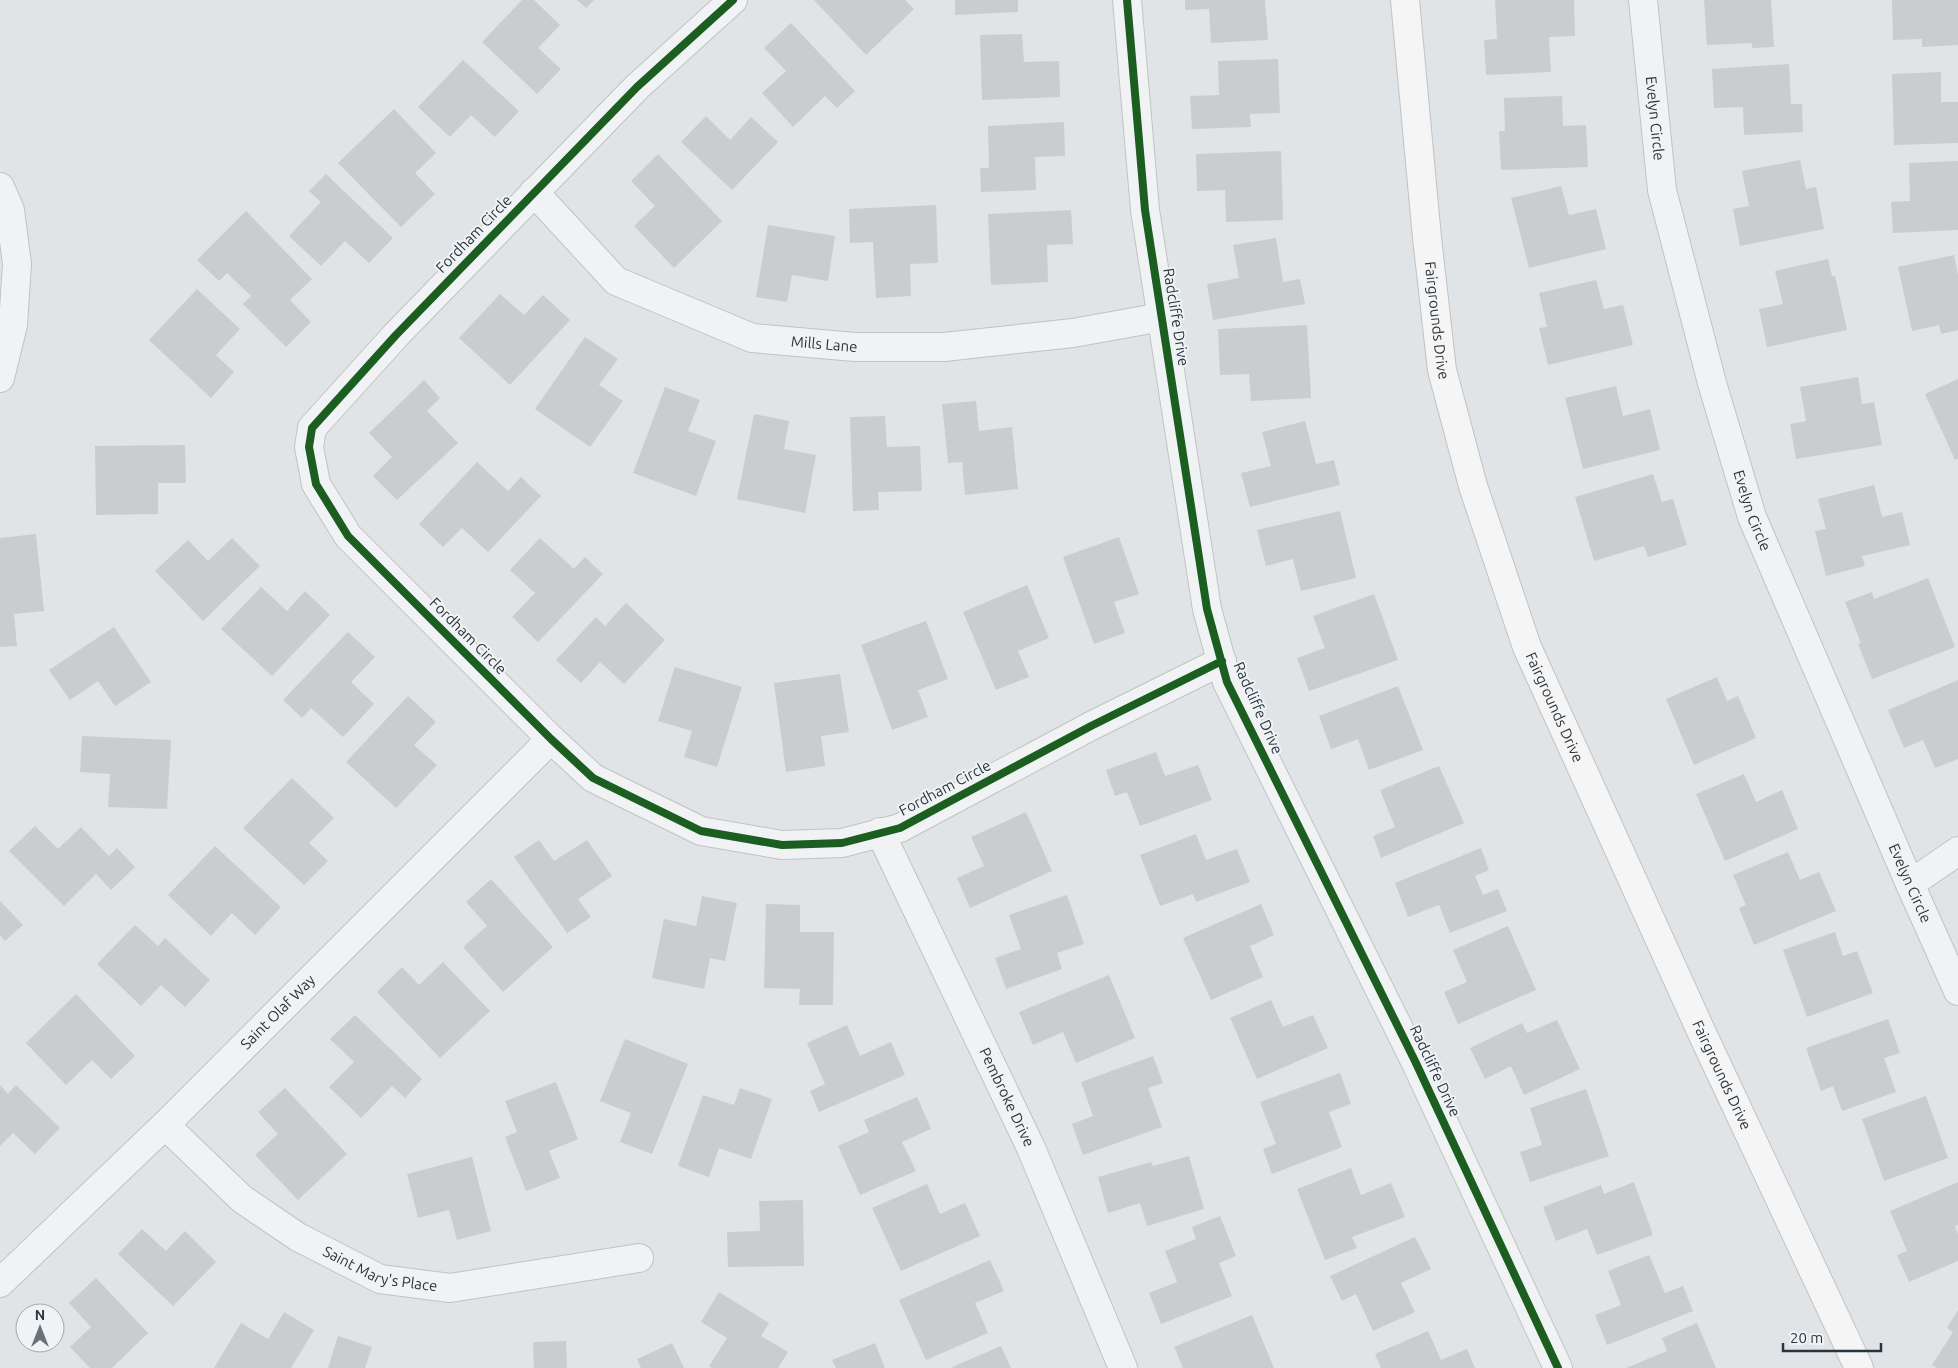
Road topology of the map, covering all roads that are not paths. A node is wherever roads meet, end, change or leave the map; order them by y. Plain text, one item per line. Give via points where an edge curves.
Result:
1 (733, 0) edge
2 (1127, 0) edge
3 (1405, 0) edge
4 (1643, 0) edge
5 (0, 187) edge
6 (534, 192) junction
7 (1162, 317) junction
8 (0, 378) edge
9 (1222, 661) junction
10 (551, 739) junction
11 (880, 832) junction
12 (1958, 851) edge
13 (1910, 884) junction
14 (1958, 991) edge
15 (165, 1125) junction
16 (639, 1258) dead end
17 (0, 1283) edge
18 (1123, 1368) edge
19 (1558, 1368) edge
20 (1859, 1368) edge

1 - 6 street, Fordham Circle via 637,87
2 - 7 street, Radcliffe Drive via 1146,210
3 - 20 main road, Fairgrounds Drive via 1442,370 1473,486 1527,647 1701,1031
4 - 13 street, Evelyn Circle via 1662,190 1720,412 1752,517
5 - 8 street via 10,210 17,264 13,325
6 - 7 street, Mills Lane via 616,281 752,338 855,347 944,347 1073,333
6 - 10 street, Fordham Circle via 396,335 312,428 309,448 316,484 348,536
7 - 9 street, Radcliffe Drive via 1207,609
9 - 11 street, Fordham Circle via 1091,726 900,828
9 - 19 street, Radcliffe Drive via 1228,682 1415,1061
10 - 11 street, Fordham Circle via 592,778 701,831 782,845 842,843
10 - 15 street, Saint Olaf Way
11 - 18 street, Pembroke Drive via 1030,1148
12 - 13 street
13 - 14 street, Evelyn Circle
15 - 16 street, Saint Mary's Place via 242,1199 298,1237 380,1278 450,1288
15 - 17 street, Saint Olaf Way

